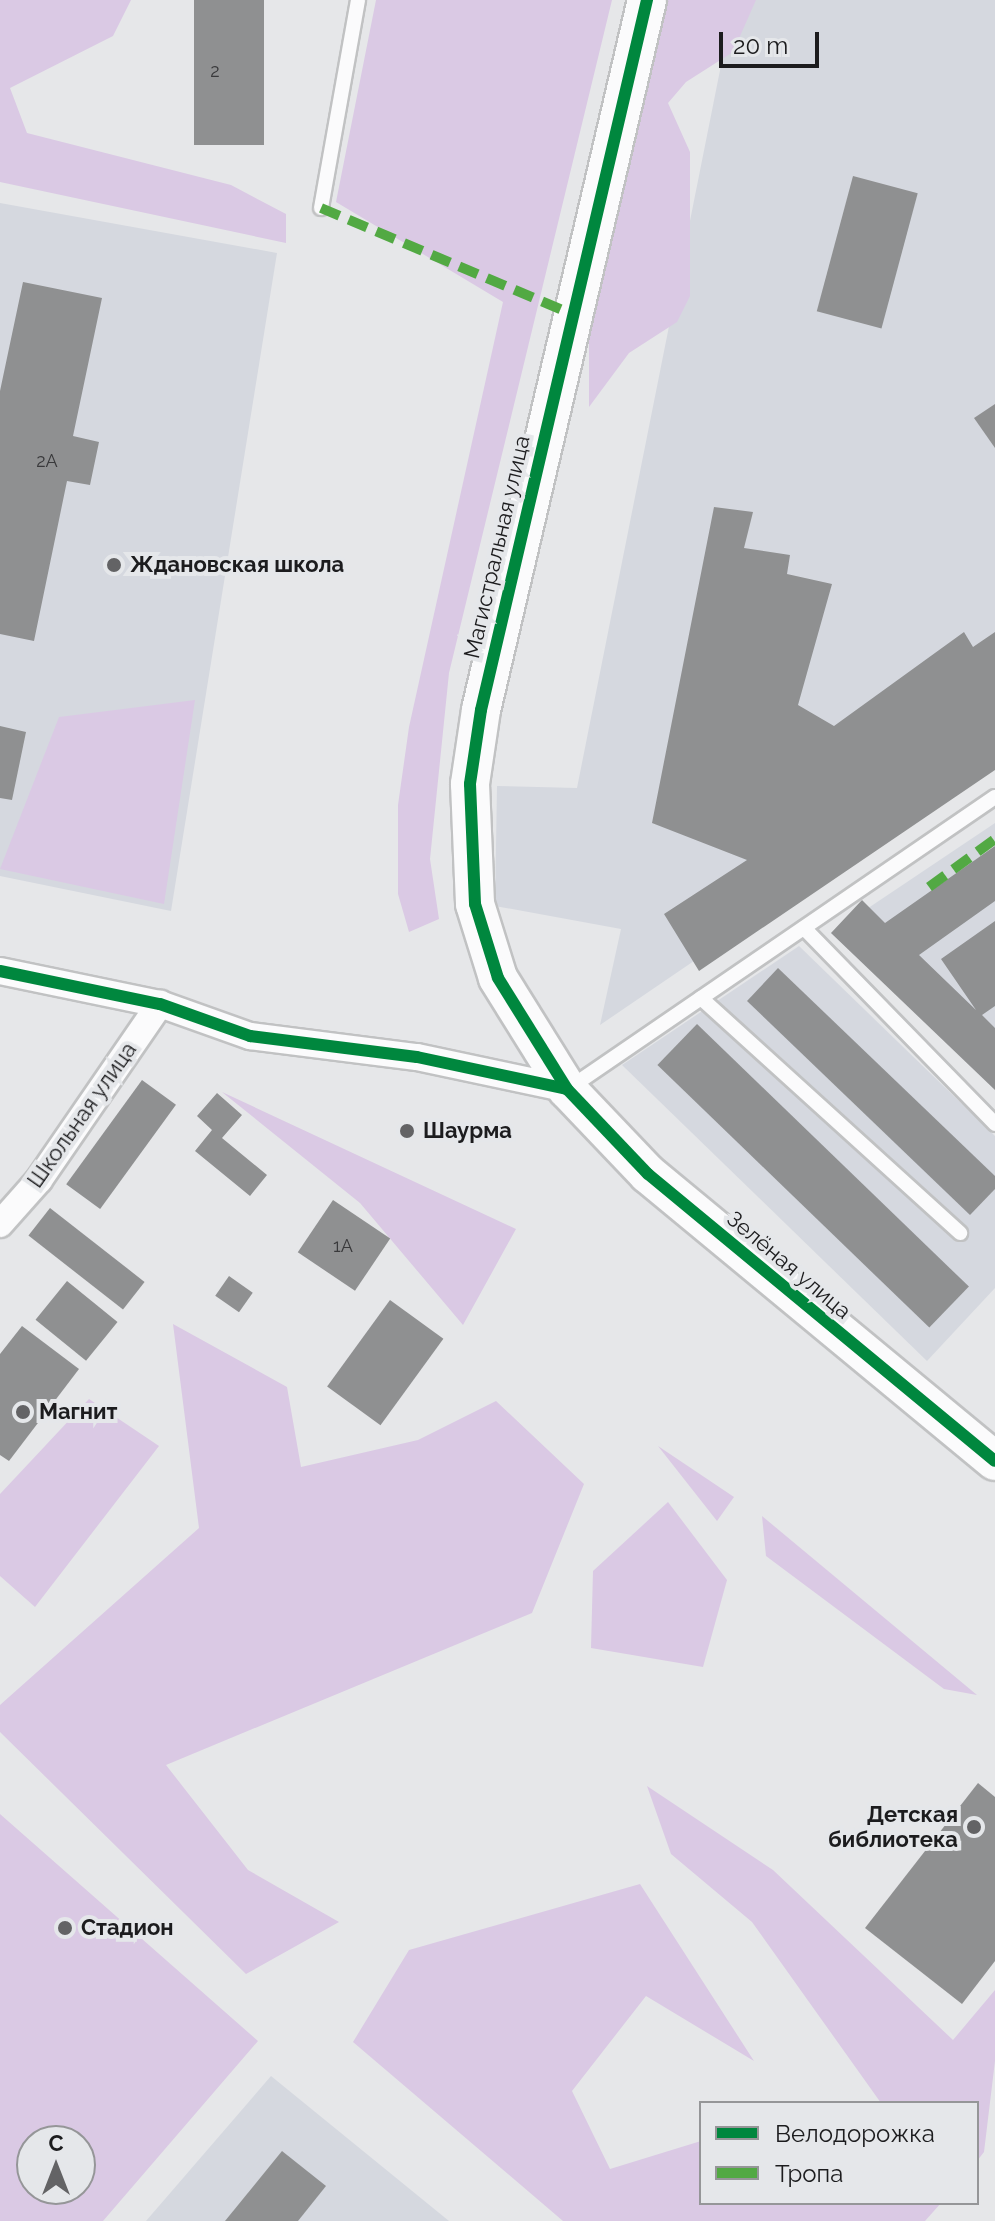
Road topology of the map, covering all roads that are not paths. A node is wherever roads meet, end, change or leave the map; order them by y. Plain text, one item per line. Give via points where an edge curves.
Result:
1 (358, 0) edge
2 (647, 0) edge
3 (321, 208) dead end
4 (995, 797) edge
5 (804, 928) junction
6 (0, 971) edge
7 (701, 998) junction
8 (160, 1004) junction
9 (567, 1089) junction
10 (995, 1124) edge
11 (0, 1224) edge
12 (960, 1233) dead end
13 (995, 1461) edge

1 - 3 lane
2 - 9 street, Магистральная улица via 501,611 470,784 475,904 498,978
4 - 5 lane
5 - 7 lane
5 - 10 lane
6 - 8 street
7 - 9 lane
7 - 12 lane
8 - 9 street via 250,1036 417,1057
8 - 11 street, Школьная улица via 39,1180
9 - 13 street, Зелёная улица via 648,1174

